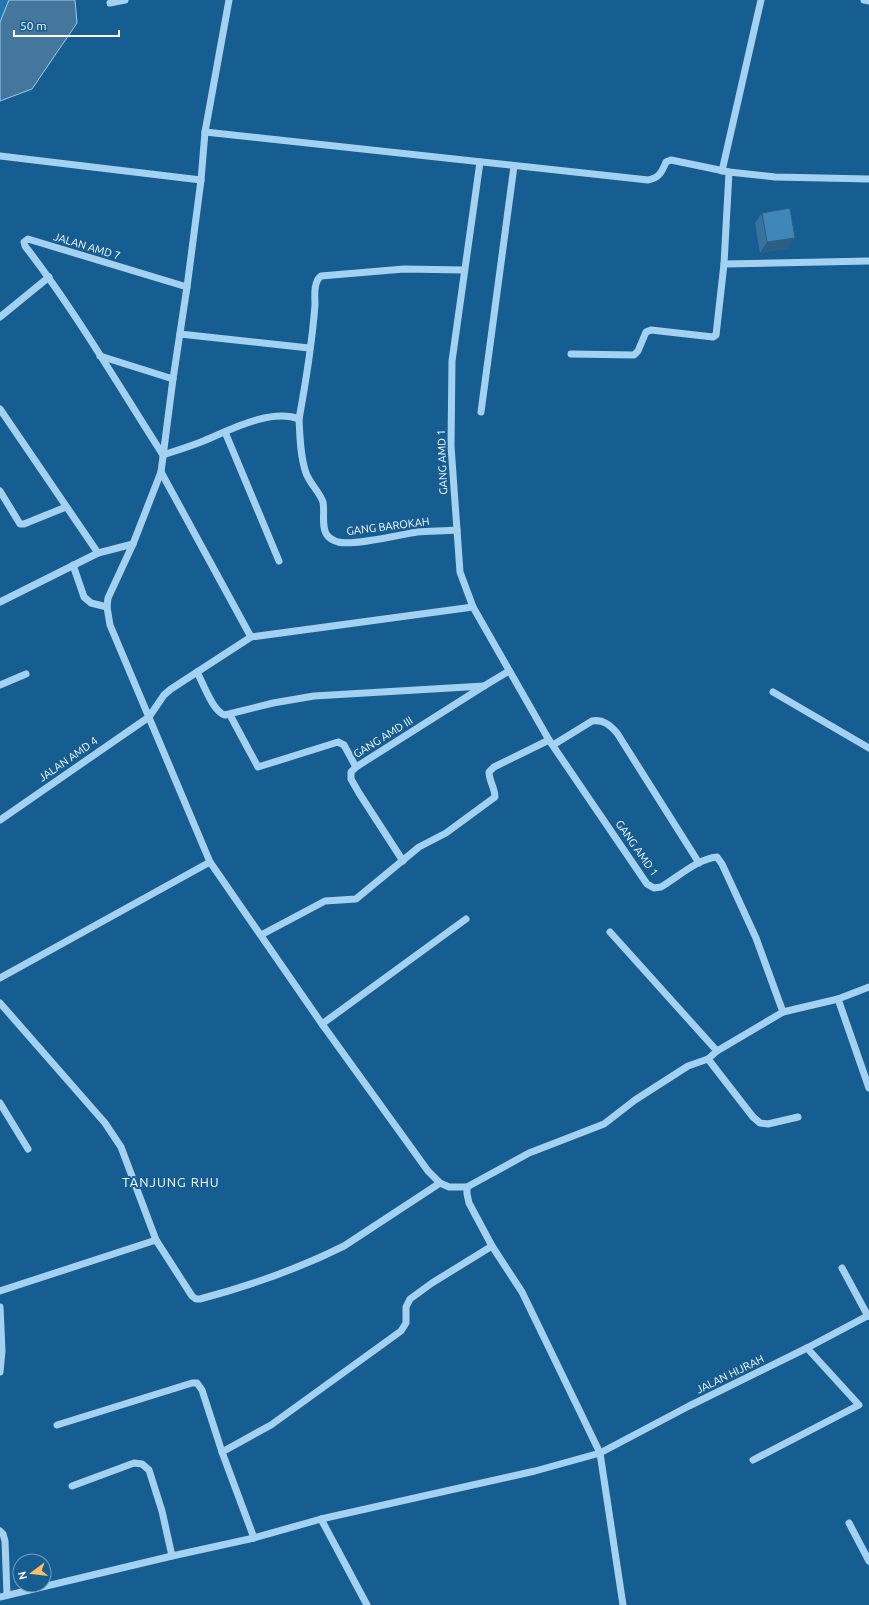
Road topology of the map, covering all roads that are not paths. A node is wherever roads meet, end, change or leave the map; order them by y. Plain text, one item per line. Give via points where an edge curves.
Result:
1 (125, 0) edge
2 (229, 0) edge
3 (761, 0) edge
4 (864, 0) edge
5 (869, 1) edge
6 (110, 3) dead end
7 (205, 132) junction
8 (0, 156) edge
9 (480, 162) junction
10 (514, 166) junction
11 (726, 172) junction
12 (201, 180) junction
13 (869, 180) edge
14 (869, 261) edge
15 (724, 264) junction
16 (464, 270) junction
17 (49, 277) junction
18 (187, 287) junction
19 (0, 317) edge
20 (180, 334) junction
21 (310, 348) junction
22 (571, 354) dead end
23 (100, 356) junction
24 (173, 379) junction
25 (0, 409) edge
26 (481, 412) dead end
27 (299, 419) junction
28 (224, 432) junction
29 (163, 456) junction
30 (161, 472) junction
31 (0, 490) edge
32 (66, 507) junction
33 (457, 530) junction
34 (133, 544) junction
35 (98, 553) junction
36 (280, 561) dead end
37 (73, 565) junction
38 (0, 602) edge
39 (107, 607) junction
40 (473, 607) junction
41 (251, 637) junction
42 (509, 671) junction
43 (197, 672) junction
44 (26, 674) dead end
45 (0, 685) edge
46 (484, 686) junction
47 (774, 692) dead end
48 (230, 715) junction
49 (148, 717) junction
50 (551, 743) junction
51 (869, 748) edge
52 (356, 767) junction
53 (0, 820) edge
54 (403, 861) junction
55 (210, 862) junction
56 (699, 863) junction
57 (466, 919) dead end
58 (610, 932) dead end
59 (261, 935) junction
60 (0, 978) edge
61 (869, 987) edge
62 (838, 998) junction
63 (0, 1003) edge
64 (783, 1012) junction
65 (322, 1024) junction
66 (717, 1051) junction
67 (708, 1060) junction
68 (869, 1088) edge
69 (0, 1103) edge
70 (798, 1117) dead end
71 (28, 1149) dead end
72 (440, 1183) junction
73 (467, 1188) junction
74 (156, 1240) junction
75 (492, 1246) junction
76 (842, 1268) dead end
77 (0, 1291) edge
78 (0, 1307) edge
79 (869, 1315) edge
80 (807, 1348) junction
81 (0, 1372) edge
82 (57, 1425) dead end
83 (222, 1452) junction
84 (600, 1454) junction
85 (753, 1460) dead end
86 (72, 1486) dead end
87 (321, 1519) junction
88 (849, 1523) dead end
89 (0, 1531) edge
90 (254, 1538) junction
91 (172, 1556) junction
92 (869, 1561) edge
93 (4, 1596) edge
94 (366, 1605) edge
95 (623, 1605) edge

1 - 6 street
2 - 7 street
3 - 11 street
4 - 5 street
7 - 9 street
7 - 12 street
8 - 12 street
9 - 10 street
9 - 16 street, GANG AMD 1
10 - 11 street via 648,180 661,173 666,162 671,160
10 - 26 street
11 - 13 street via 775,177
11 - 15 street
12 - 18 street
14 - 15 street
15 - 22 street via 716,335 713,337 652,330 646,332 634,355
16 - 21 street, GANG BAROKAH via 404,269 320,276 316,282
16 - 33 street, GANG AMD 1 via 452,361 451,446
17 - 18 street, JALAN AMD 7 via 25,246 26,240
17 - 19 street
17 - 23 street, JALAN AMD 7
18 - 20 street
20 - 21 street
20 - 24 street
21 - 27 street, GANG BAROKAH
23 - 24 street
23 - 29 street, JALAN AMD 7
24 - 29 street
25 - 32 street
27 - 28 street via 292,416 267,418
27 - 33 street, GANG BAROKAH via 305,468 312,486 320,495 327,536 338,542 351,542 419,532
28 - 29 street
28 - 36 street
29 - 30 street
30 - 34 street
30 - 41 street
31 - 32 street via 20,524
32 - 35 street
33 - 40 street, GANG AMD 1 via 460,572
34 - 35 street
34 - 39 street via 113,585
35 - 37 street
37 - 38 street
37 - 39 street via 84,598 91,603
39 - 49 street via 110,625
40 - 41 street
40 - 42 street, GANG AMD 1
41 - 43 street
42 - 46 street, GANG AMD III
42 - 50 street, GANG AMD 1
43 - 48 street via 216,709 221,714
43 - 49 street via 164,695
44 - 45 street
46 - 48 street via 314,696 273,703
46 - 52 street, GANG AMD III
47 - 51 street
48 - 52 street, GANG AMD III via 258,767 338,742 344,745
49 - 53 street, JALAN AMD 4
49 - 55 street
50 - 54 street via 494,767 489,772 489,779 495,797 446,833 419,847
50 - 56 street via 592,721 608,724 617,732
50 - 56 street, GANG AMD 1 via 647,884 654,888 661,887
52 - 54 street via 351,772 351,779
54 - 59 street via 356,899 325,901
55 - 59 street
55 - 60 street
56 - 64 street, GANG AMD 1 via 717,857 722,864 756,938
57 - 65 street
58 - 66 street
59 - 65 street
61 - 62 street
62 - 64 street
62 - 68 street
63 - 74 street via 112,1133 121,1147
64 - 66 street
65 - 72 street via 428,1171
66 - 67 street
67 - 70 street via 760,1123 768,1124
67 - 73 street via 688,1066 635,1100 604,1124 529,1153
69 - 71 street
72 - 73 street via 449,1187
72 - 74 street via 328,1254 271,1277 200,1299 192,1296
73 - 75 street via 469,1203
74 - 77 street
75 - 83 street via 432,1283 410,1300 406,1307 406,1323 401,1331 271,1425
75 - 84 street via 522,1292
76 - 79 street
78 - 81 street
79 - 80 street, JALAN HIJRAH
80 - 84 street, JALAN HIJRAH via 689,1406
80 - 85 street via 859,1406
82 - 83 street via 197,1383 202,1390
83 - 90 street
84 - 87 street, JALAN HIJRAH
84 - 95 street
86 - 91 street via 134,1463 142,1464 149,1470
87 - 90 street, JALAN HIJRAH
87 - 94 street
88 - 92 street
89 - 93 street via 4,1536
90 - 91 street, JALAN HIJRAH
91 - 93 street, JALAN HIJRAH

